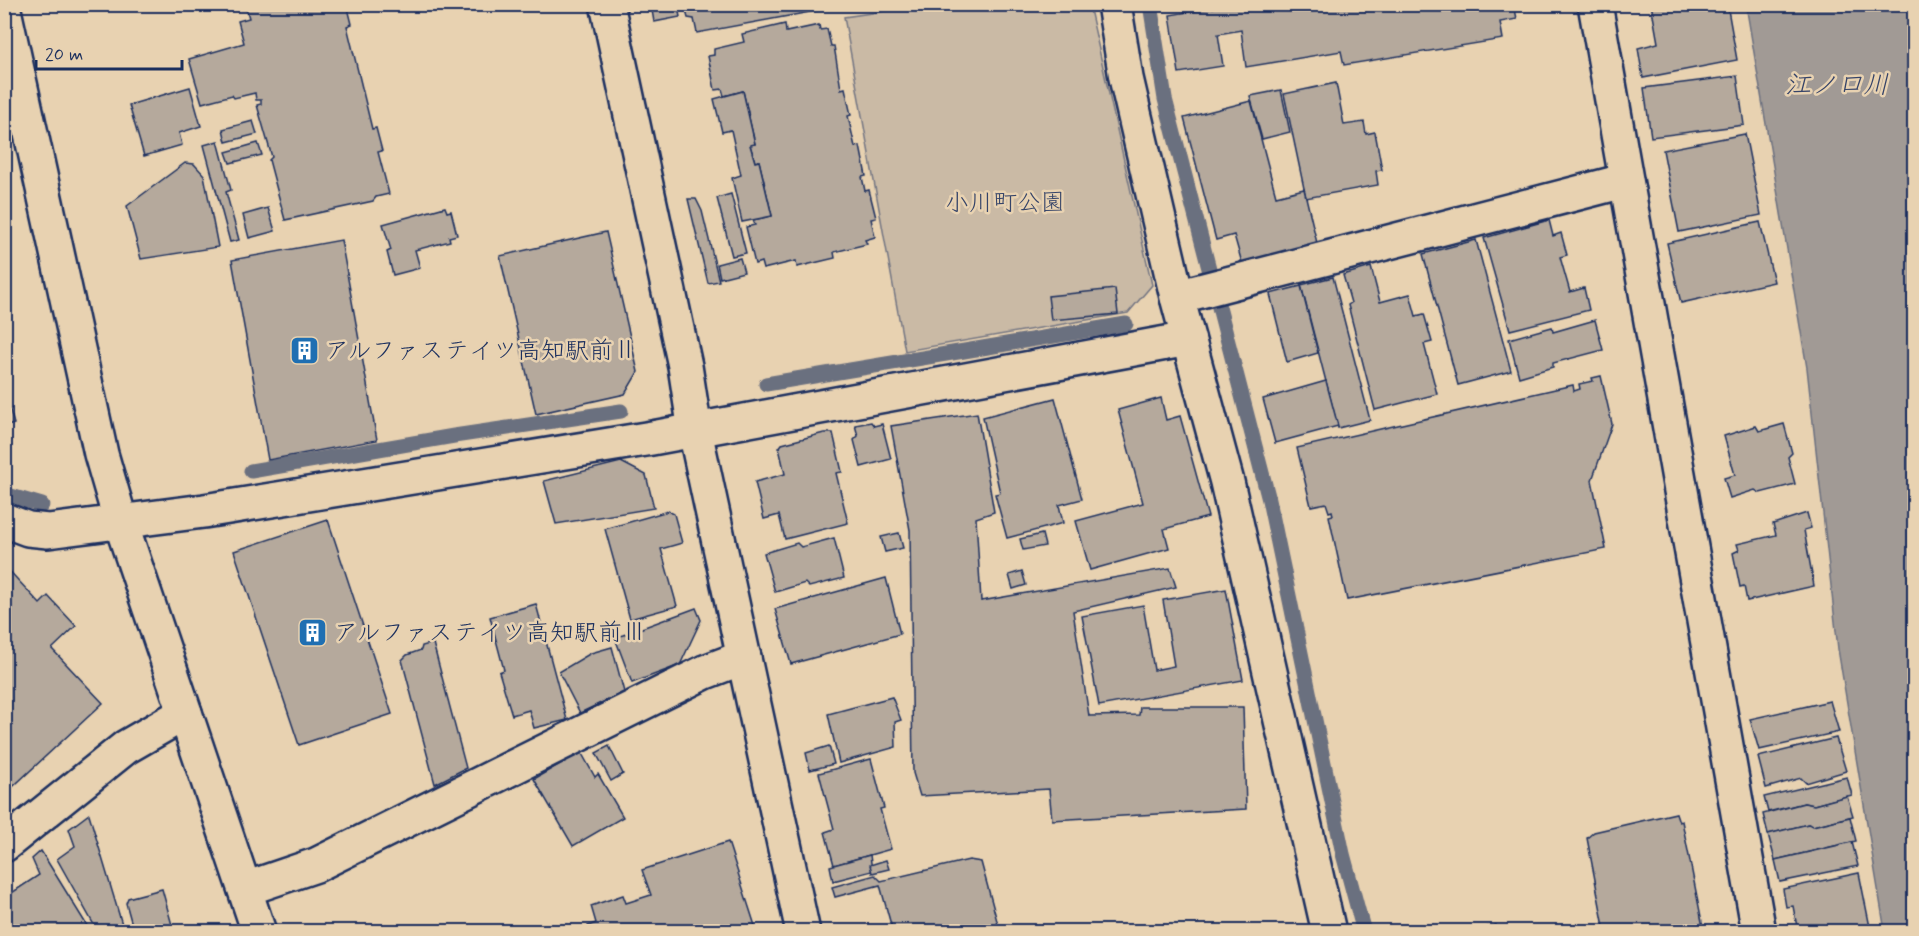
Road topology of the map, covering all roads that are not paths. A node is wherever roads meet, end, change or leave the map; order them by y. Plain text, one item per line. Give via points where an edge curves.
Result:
1 (607, 4) edge
2 (1114, 4) edge
3 (1594, 4) edge
4 (4, 10) edge
5 (1624, 181) junction
6 (1202, 291) junction
7 (1188, 339) junction
8 (695, 431) junction
9 (4, 520) edge
10 (121, 523) junction
11 (744, 657) junction
12 (185, 713) junction
13 (4, 845) edge
14 (245, 889) junction
15 (259, 932) edge
16 (803, 932) edge
17 (1329, 932) edge
18 (1759, 932) edge

1 - 8 street via 685,366
2 - 6 street via 1126,78
3 - 5 street
4 - 10 street via 101,454
5 - 6 street
5 - 18 street
6 - 7 street
7 - 8 street
7 - 17 street via 1227,482
8 - 10 street
8 - 11 street
9 - 10 street via 48,531
10 - 12 street
11 - 14 street via 705,672 316,865
11 - 16 street
12 - 13 street via 126,747
12 - 14 street
14 - 15 street

